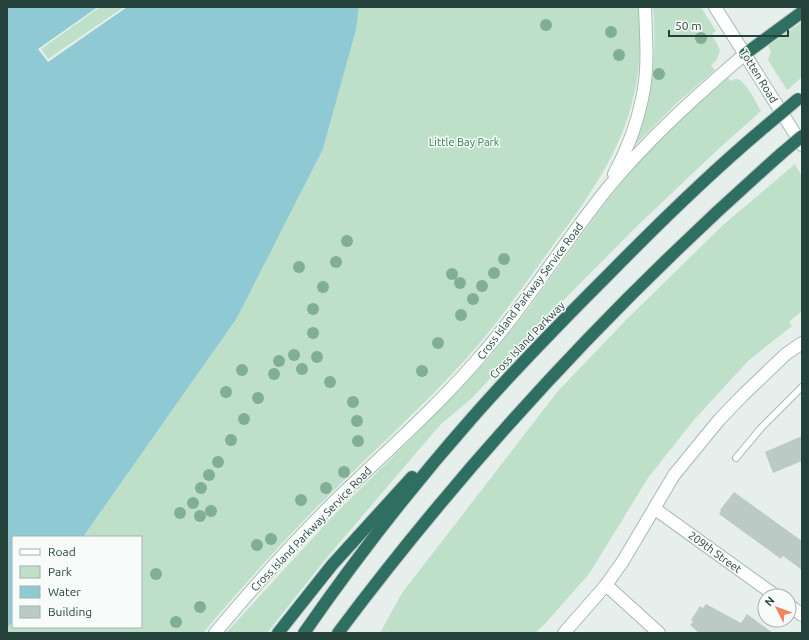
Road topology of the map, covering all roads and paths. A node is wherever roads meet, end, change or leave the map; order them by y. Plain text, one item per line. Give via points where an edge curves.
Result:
1 (645, 7) edge
2 (715, 7) edge
3 (802, 12) edge
4 (745, 54) junction
5 (800, 97) edge
6 (802, 136) edge
7 (802, 146) edge
8 (596, 203) junction
9 (802, 342) edge
10 (802, 387) edge
11 (491, 396) junction
12 (736, 458) dead end
13 (655, 509) junction
14 (606, 585) junction
15 (765, 588) edge
16 (215, 633) edge
17 (278, 633) edge
18 (304, 633) edge
19 (338, 633) edge
20 (564, 633) edge
21 (659, 633) edge

1 - 8 street via 645,79 642,100 621,162
2 - 4 street, Totten Road
3 - 4 highway
4 - 7 street, Totten Road
4 - 8 street, Cross Island Parkway Service Road via 680,111
5 - 11 highway, Cross Island Parkway, bridge via 652,230
6 - 19 highway, bridge via 671,256 571,357 419,528
8 - 16 street, Cross Island Parkway Service Road via 477,360 435,405 328,508
9 - 13 street via 753,385 719,420 674,475
10 - 12 lane via 761,428
11 - 17 highway via 352,542
11 - 18 highway, Cross Island Parkway via 397,507
13 - 14 street
13 - 15 street, 209th Street
14 - 20 street
14 - 21 street

